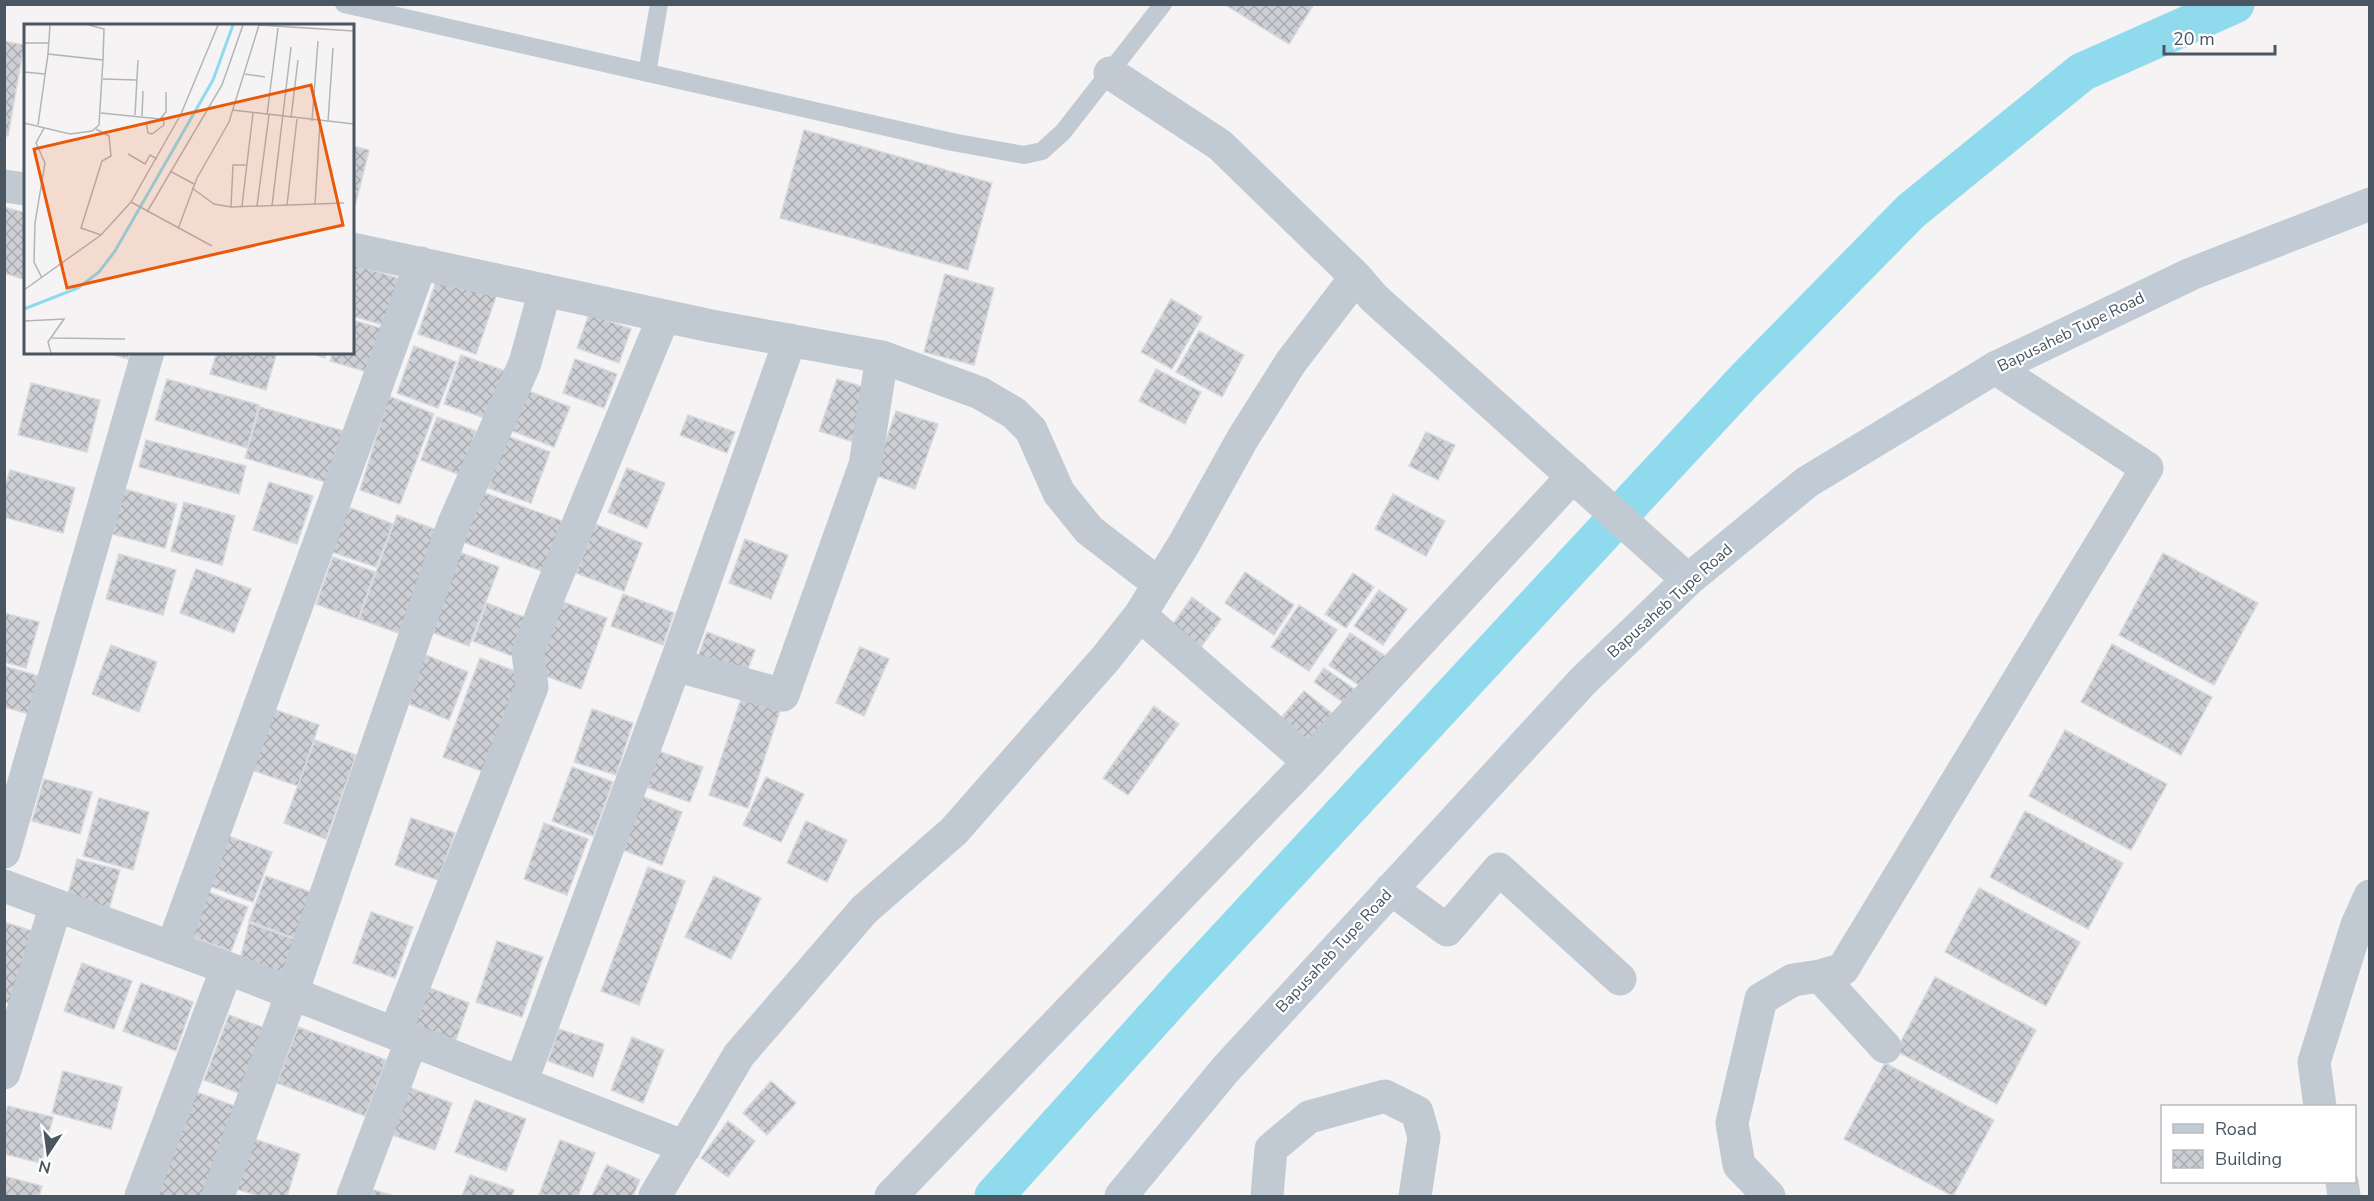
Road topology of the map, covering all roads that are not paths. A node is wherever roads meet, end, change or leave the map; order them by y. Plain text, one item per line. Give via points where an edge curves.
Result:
1 (344, 4) edge
2 (659, 4) edge
3 (1163, 4) edge
4 (647, 73) junction
5 (1110, 73) junction
6 (4, 186) edge
7 (24, 189) edge
8 (2370, 204) edge
9 (354, 249) edge
10 (422, 263) junction
11 (1356, 277) junction
12 (545, 290) junction
13 (664, 316) junction
14 (790, 340) junction
15 (147, 354) edge
16 (882, 357) junction
17 (1995, 368) junction
18 (1585, 486) junction
19 (1680, 573) junction
20 (1159, 584) junction
21 (1140, 615) junction
22 (675, 664) junction
23 (1309, 762) junction
24 (4, 852) edge
25 (4, 886) edge
26 (1391, 889) junction
27 (2370, 896) edge
28 (56, 905) junction
29 (172, 948) junction
30 (227, 968) junction
31 (1820, 976) junction
32 (1620, 979) dead end
33 (292, 993) junction
34 (403, 1036) junction
35 (1885, 1047) dead end
36 (4, 1073) edge
37 (521, 1083) junction
38 (2320, 1105) edge
39 (685, 1147) junction
40 (141, 1197) edge
41 (218, 1197) edge
42 (353, 1197) edge
43 (655, 1197) edge
44 (891, 1197) edge
45 (1121, 1197) edge
46 (1267, 1197) edge
47 (1415, 1197) edge
48 (1769, 1197) edge

1 - 4 lane
2 - 4 lane
3 - 5 lane
4 - 5 lane via 1024,155 1042,151 1063,132
5 - 11 street via 1220,145
6 - 7 street
8 - 17 street, Bapusaheb Tupe Road via 2191,274
9 - 10 street
10 - 12 street
10 - 29 street
11 - 18 street via 1374,298
11 - 20 street via 1291,362
12 - 13 street
12 - 33 street via 525,363 454,523
13 - 14 street
13 - 34 street via 539,621 528,652 532,687
14 - 16 street
14 - 22 street
15 - 24 street
16 - 20 street via 980,393 1014,413 1031,430 1059,493 1089,530
16 - 22 street via 865,465 783,695
17 - 19 street, Bapusaheb Tupe Road via 1807,482
17 - 31 street via 2147,468 1843,969
18 - 19 street
18 - 23 street
19 - 26 street, Bapusaheb Tupe Road
20 - 21 street
21 - 23 street
21 - 39 street via 954,831 864,910 784,1002 739,1055
22 - 37 street
23 - 44 street
25 - 28 street
26 - 32 street via 1446,930 1499,869
26 - 45 street, Bapusaheb Tupe Road via 1225,1070
27 - 38 street via 2357,925 2314,1062
28 - 29 street
28 - 36 street
29 - 30 street
30 - 33 street
30 - 40 street
31 - 35 street
31 - 48 street via 1793,980 1761,999 1732,1123 1739,1165
33 - 34 street
33 - 41 street
34 - 37 street
34 - 42 street
37 - 39 street
39 - 43 street
46 - 47 street via 1271,1149 1309,1117 1385,1096 1417,1112 1424,1137

